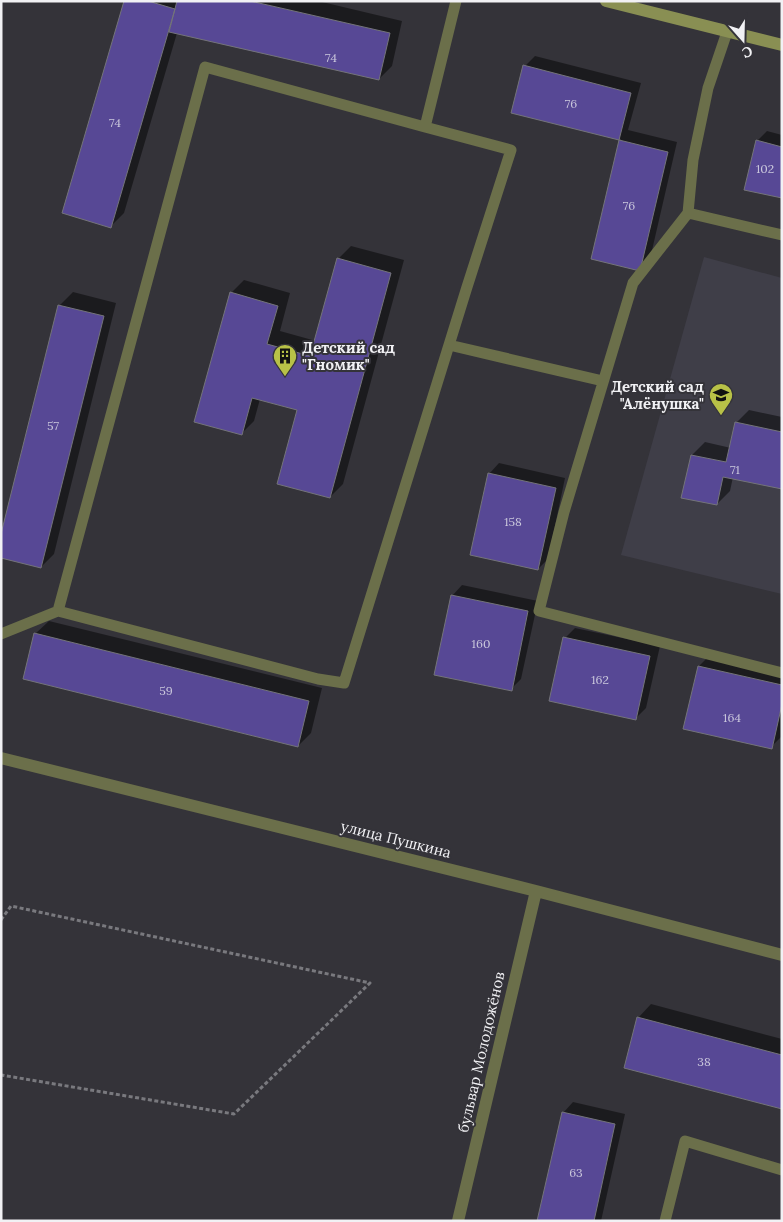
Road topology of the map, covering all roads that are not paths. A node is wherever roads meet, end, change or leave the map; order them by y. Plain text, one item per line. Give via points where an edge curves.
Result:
1 (456, 1) edge
2 (606, 1) edge
3 (727, 32) junction
4 (782, 45) edge
5 (425, 127) junction
6 (688, 213) junction
7 (782, 235) edge
8 (449, 345) junction
9 (603, 381) junction
10 (58, 612) junction
11 (1, 634) edge
12 (782, 673) edge
13 (1, 758) edge
14 (536, 891) junction
15 (782, 954) edge
16 (782, 1170) edge
17 (458, 1221) edge
18 (664, 1221) edge

1 - 5 lane
2 - 3 main road
3 - 4 main road
3 - 6 lane via 704,106 693,160
5 - 8 lane via 511,150
5 - 10 lane via 205,67
6 - 7 lane
6 - 9 lane via 633,283
8 - 9 lane
8 - 10 lane via 344,683
9 - 12 lane via 539,611
10 - 11 lane
13 - 14 street, улица Пушкина
14 - 15 street, улица Пушкина
14 - 17 street, бульвар Молодожёнов
16 - 18 lane via 685,1141

